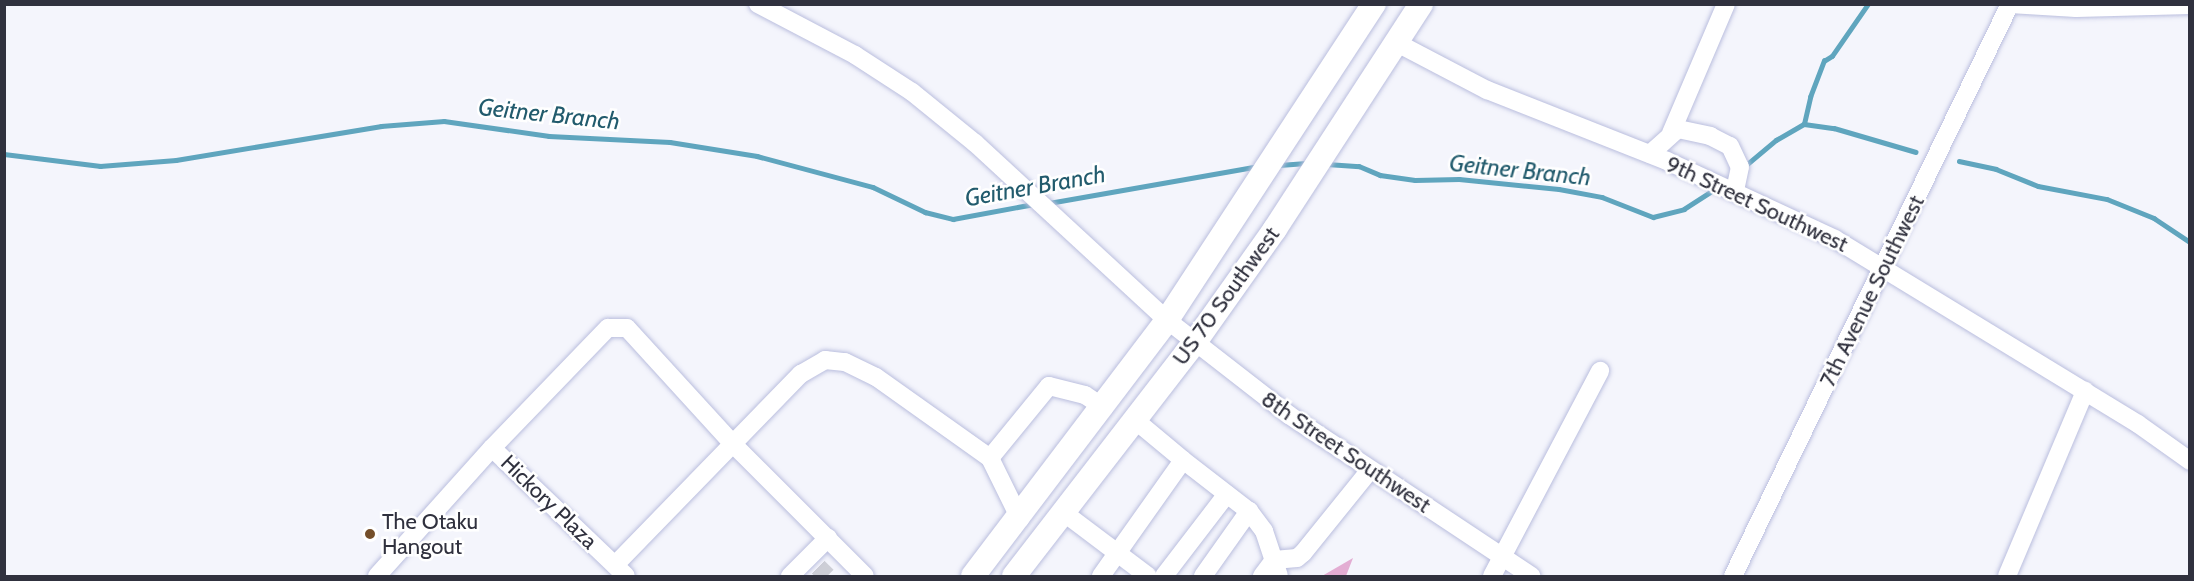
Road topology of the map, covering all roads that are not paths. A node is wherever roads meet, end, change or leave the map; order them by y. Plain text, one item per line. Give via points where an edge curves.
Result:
1 (758, 4) edge
2 (1374, 4) edge
3 (1421, 4) edge
4 (1726, 4) edge
5 (2010, 4) edge
6 (2190, 5) edge
7 (1397, 43) junction
8 (1671, 133) junction
9 (1650, 154) junction
10 (1735, 190) junction
11 (1884, 268) junction
12 (1167, 320) junction
13 (1195, 342) junction
14 (1600, 371) dead end
15 (2085, 391) junction
16 (1104, 408) junction
17 (1135, 420) junction
18 (734, 445) junction
19 (492, 448) junction
20 (990, 458) junction
21 (1183, 460) junction
22 (2190, 461) edge
23 (1370, 470) junction
24 (1227, 494) junction
25 (1249, 511) junction
26 (1063, 512) junction
27 (1020, 519) junction
28 (828, 538) junction
29 (1117, 554) junction
30 (1502, 557) junction
31 (1276, 568) edge
32 (620, 571) edge
33 (793, 575) edge
34 (377, 576) edge
35 (865, 576) edge
36 (973, 576) edge
37 (1014, 576) edge
38 (1101, 576) edge
39 (1148, 576) edge
40 (1164, 576) edge
41 (1203, 576) edge
42 (1262, 576) edge
43 (1492, 576) edge
44 (1531, 576) edge
45 (1733, 576) edge
46 (2007, 576) edge

1 - 12 street, 8th Street Southwest via 855,54 912,92 975,143
2 - 12 main road, US 70 Southwest
3 - 7 main road, US 70 Southwest
4 - 8 street
5 - 6 street via 2076,8
5 - 11 street, 7th Avenue Southwest
7 - 9 street, 9th Street Southwest via 1487,90
7 - 13 main road, US 70 Southwest via 1275,229
8 - 9 street
8 - 10 street via 1678,129 1710,136 1730,146 1740,167
9 - 10 street, 9th Street Southwest
10 - 11 street, 9th Street Southwest via 1835,238
11 - 15 street, 9th Street Southwest
11 - 45 street, 7th Avenue Southwest
12 - 13 street, 8th Street Southwest
12 - 16 main road, US 70 Southwest
13 - 17 main road, US 70 Southwest
13 - 23 street, 8th Street Southwest via 1289,415
14 - 30 street
15 - 22 street, 9th Street Southwest
15 - 46 street
16 - 20 street via 1085,395 1049,386
16 - 27 main road, US 70 Southwest
17 - 21 street
17 - 26 main road, US 70 Southwest
18 - 19 street via 646,345 627,328 608,328
18 - 20 street via 801,374 825,360 845,362 876,377
18 - 28 street
18 - 32 street
19 - 32 street, Hickory Plaza
19 - 34 street, Hickory Plaza
20 - 27 street
21 - 24 street
21 - 29 street
23 - 30 street, 8th Street Southwest
23 - 31 street via 1303,554
24 - 25 street
24 - 40 street
25 - 31 street via 1264,531
25 - 41 street
26 - 29 street
26 - 37 main road, US 70 Southwest
27 - 36 main road, US 70 Southwest
28 - 33 street via 813,562
28 - 35 street
29 - 38 street
29 - 39 street
30 - 43 street
30 - 44 street, 8th Street Southwest
31 - 42 street

